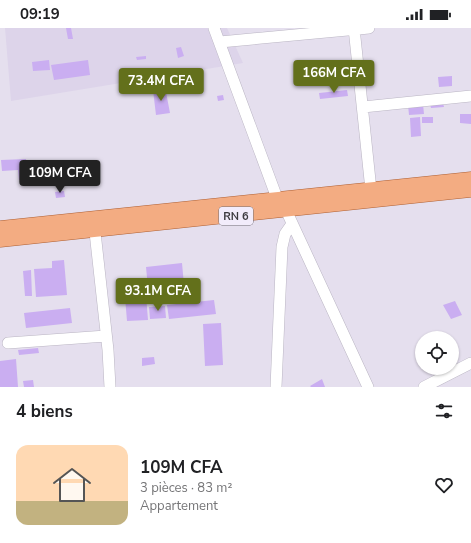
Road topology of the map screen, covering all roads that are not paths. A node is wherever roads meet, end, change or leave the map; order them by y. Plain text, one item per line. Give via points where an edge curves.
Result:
1 (214, 28) edge
2 (369, 28) edge
3 (354, 29) edge
4 (220, 42) junction
5 (471, 96) edge
6 (363, 107) junction
7 (471, 179) edge
8 (371, 190) junction
9 (471, 190) edge
10 (277, 198) junction
11 (286, 210) junction
12 (94, 224) junction
13 (292, 224) junction
14 (0, 228) edge
15 (0, 240) edge
16 (106, 336) junction
17 (8, 343) dead end
18 (471, 363) edge
19 (110, 387) edge
20 (276, 387) edge
21 (368, 387) edge
22 (424, 387) edge

1 - 4 street
2 - 3 street
3 - 4 street
3 - 6 street
4 - 10 street
5 - 6 street
6 - 8 street
7 - 8 main road, RN 6
8 - 10 main road, RN 6
9 - 11 main road, RN 6
10 - 11 street
10 - 12 main road, RN 6
11 - 12 main road, RN 6
11 - 13 street
12 - 14 main road, RN 6
12 - 15 main road, RN 6
12 - 16 street
13 - 20 street via 285,234 282,247
13 - 21 street
16 - 17 street
16 - 19 street
18 - 22 street

